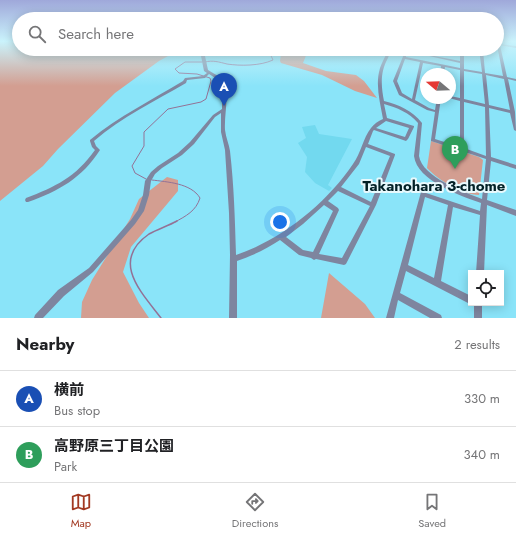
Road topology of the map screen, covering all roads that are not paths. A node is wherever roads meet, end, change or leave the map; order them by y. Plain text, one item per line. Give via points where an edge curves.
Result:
1 (203, 56) edge
2 (388, 56) edge
3 (431, 56) edge
4 (462, 56) edge
5 (482, 56) edge
6 (501, 56) edge
7 (404, 58) joint
8 (422, 62) junction
9 (462, 62) junction
10 (443, 66) joint
11 (462, 70) junction
12 (484, 74) junction
13 (207, 75) junction
14 (506, 78) junction
15 (516, 80) edge
16 (456, 98) edge
17 (463, 100) junction
18 (413, 101) junction
19 (382, 102) junction
20 (437, 104) edge
21 (487, 106) junction
22 (224, 109) junction
23 (436, 111) junction
24 (513, 112) junction
25 (385, 119) junction
26 (515, 120) edge
27 (374, 128) junction
28 (516, 130) edge
29 (365, 145) junction
30 (462, 150) junction
31 (489, 158) junction
32 (516, 167) edge
33 (337, 188) junction
34 (28, 200) dead end
35 (484, 201) junction
36 (325, 202) junction
37 (373, 204) junction
38 (451, 204) junction
39 (516, 213) edge
40 (483, 214) junction
41 (281, 237) junction
42 (314, 257) junction
43 (234, 258) junction
44 (405, 267) junction
45 (480, 270) edge
46 (437, 282) junction
47 (396, 296) junction
48 (468, 298) edge
49 (478, 306) edge
50 (434, 317) edge
51 (38, 318) edge
52 (233, 318) edge
53 (390, 318) edge
54 (478, 318) edge

1 - 13 street
2 - 19 street via 378,81
3 - 9 street
4 - 9 street
5 - 12 street
6 - 14 street
7 - 8 street
7 - 18 street via 395,81 400,94
8 - 10 street
8 - 18 street
9 - 11 street
10 - 11 street
11 - 12 street
11 - 17 street
12 - 14 street
12 - 21 street
13 - 22 street via 222,80 226,100
13 - 34 street via 186,79 185,82 115,123 92,141 98,150 71,180
14 - 15 street
14 - 24 street
16 - 17 street
17 - 21 street
17 - 30 street
18 - 23 street
19 - 25 street
19 - 35 street via 416,116 420,123 417,160 424,173 449,188
20 - 23 street
21 - 24 street
21 - 31 street
22 - 43 street via 223,132
22 - 51 street via 214,116 192,143 160,167 149,179 141,211 133,222 91,270 62,293
23 - 30 street via 433,140
24 - 26 street
25 - 27 street
25 - 27 street via 412,126 406,139
26 - 28 street
27 - 29 street
29 - 33 street via 357,163
29 - 37 street via 393,155
30 - 31 street
31 - 32 street
31 - 35 street
33 - 36 street
33 - 37 street
35 - 39 street
35 - 40 street
36 - 41 street
36 - 42 street via 336,210
37 - 42 street via 344,262
38 - 40 street
38 - 44 street via 423,194
38 - 46 street
40 - 45 street
41 - 42 street via 301,253
41 - 43 street via 256,251
43 - 52 street
44 - 46 street
44 - 47 street
46 - 48 street
47 - 50 street
47 - 53 street
49 - 54 street

